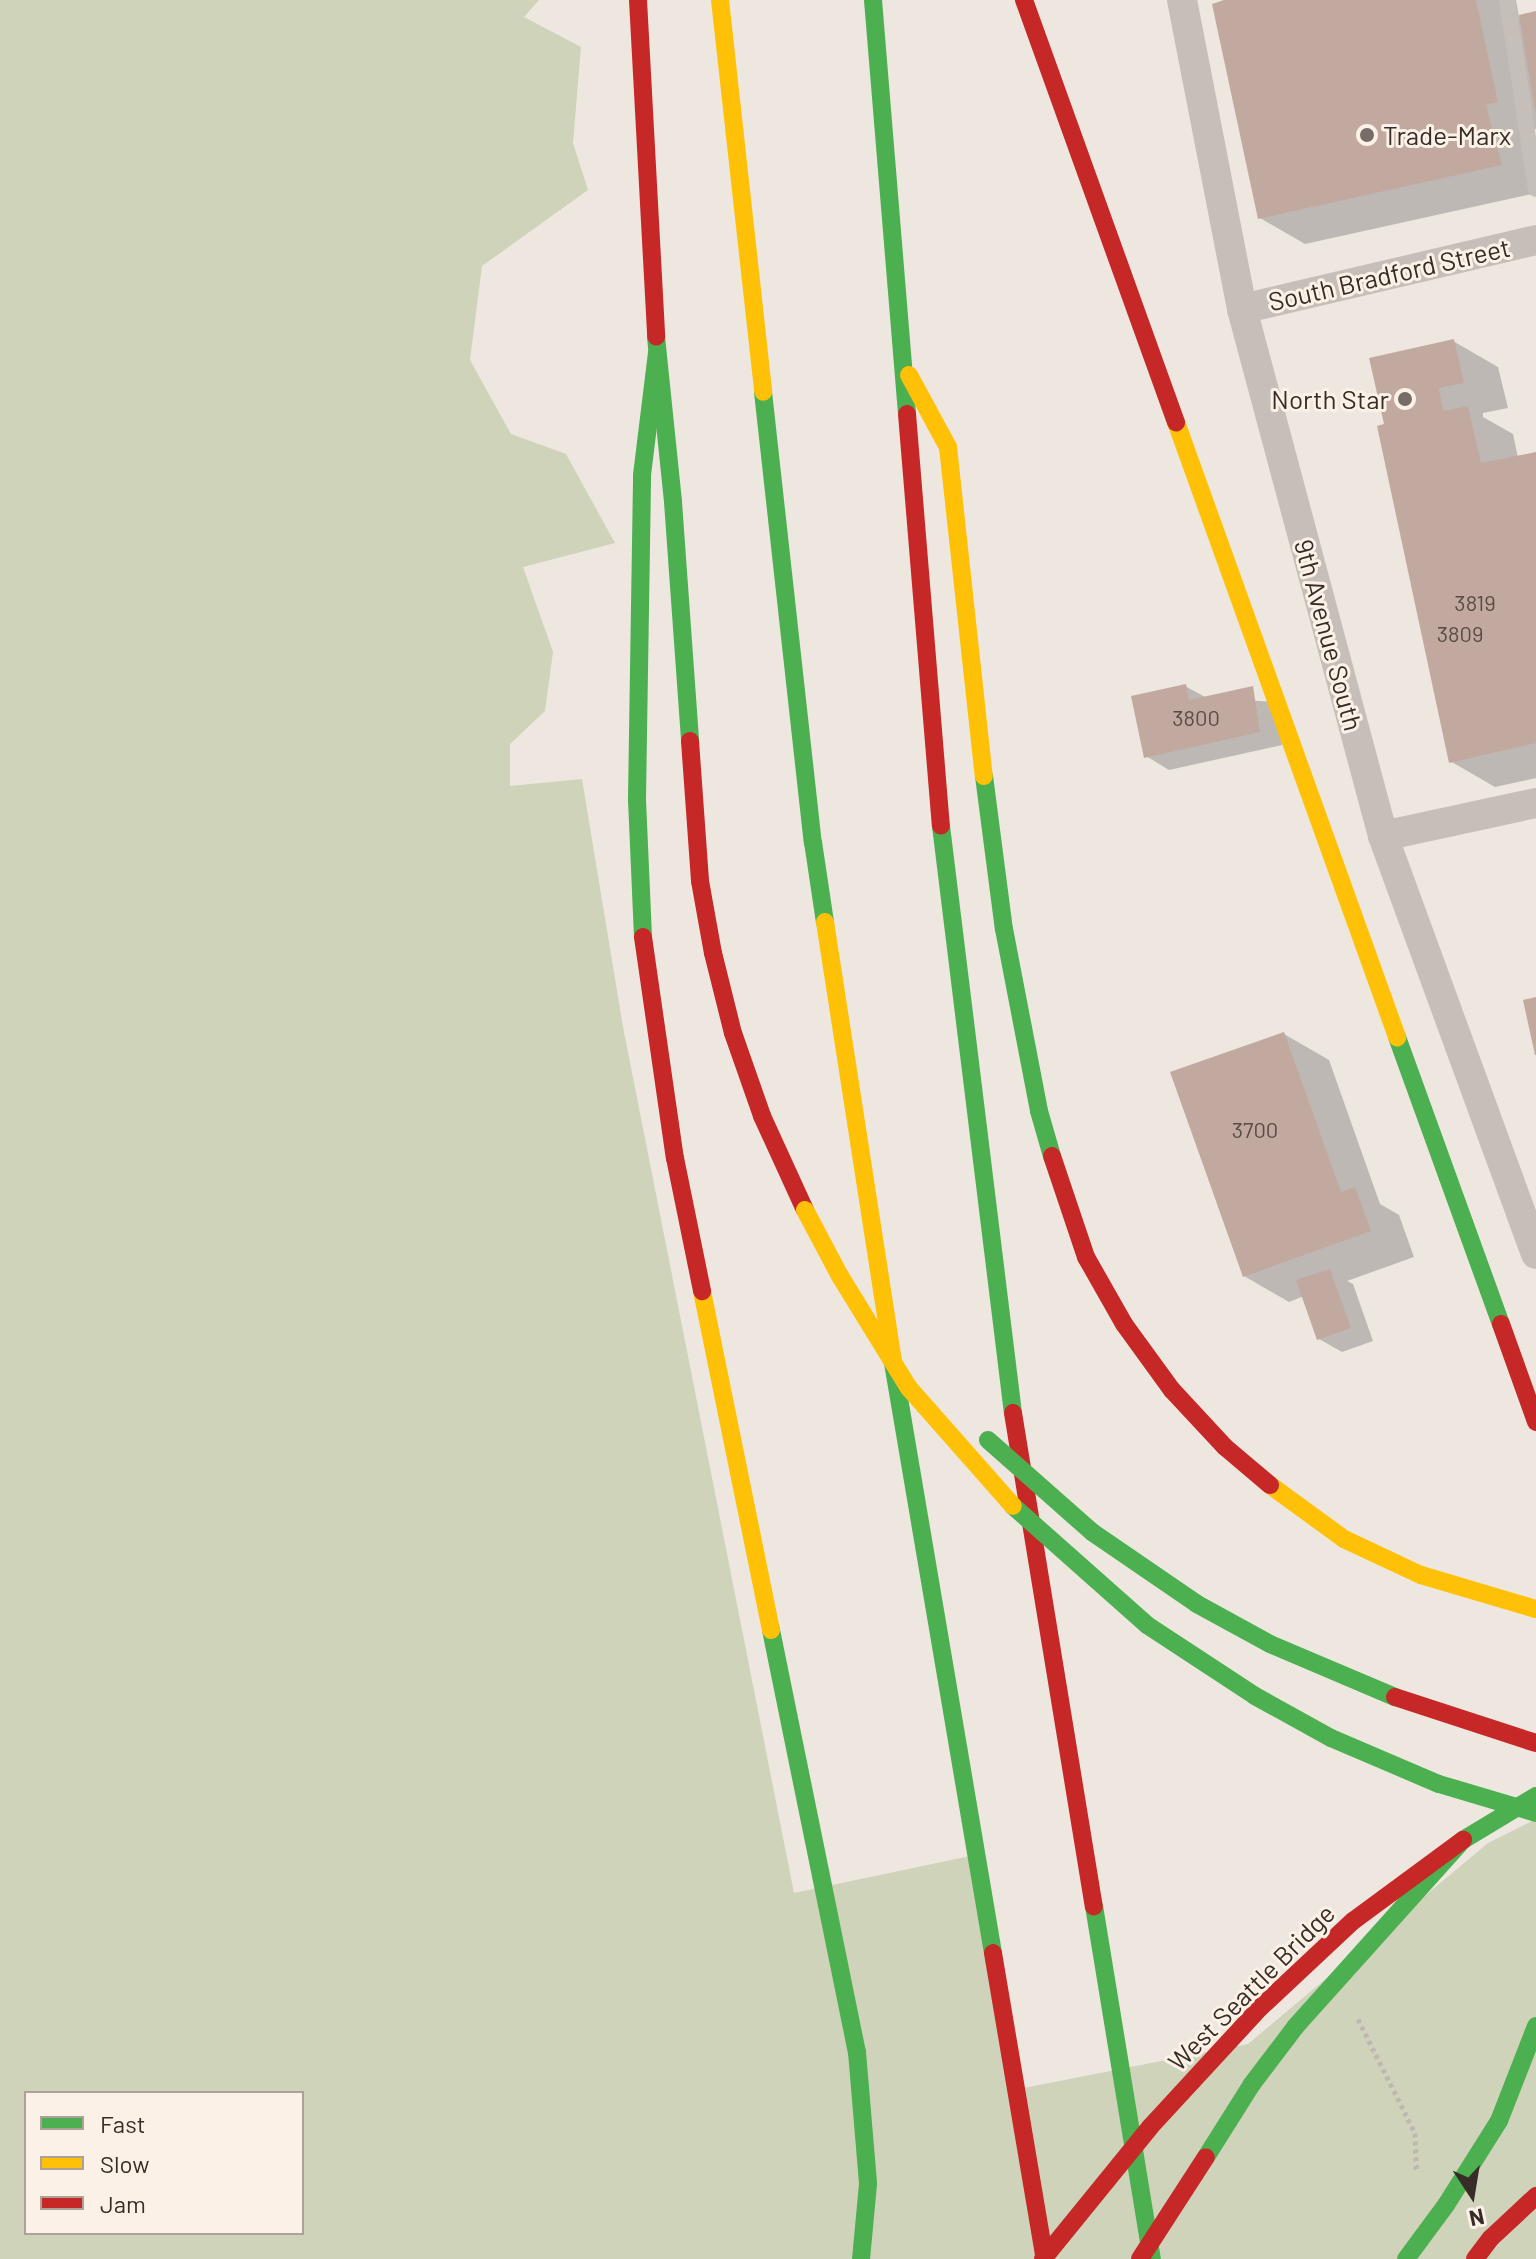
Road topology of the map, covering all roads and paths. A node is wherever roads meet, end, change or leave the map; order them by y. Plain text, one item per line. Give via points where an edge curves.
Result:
1 (638, 0) edge
2 (720, 0) edge
3 (873, 0) edge
4 (1024, 0) edge
5 (1182, 0) edge
6 (1507, 0) edge
7 (1536, 189) edge
8 (1536, 240) edge
9 (1242, 309) junction
10 (657, 352) junction
11 (901, 359) junction
12 (1536, 803) edge
13 (1383, 836) junction
14 (805, 1210) junction
15 (1536, 1254) edge
16 (913, 1356) dead end
17 (1536, 1422) edge
18 (977, 1429) dead end
19 (1536, 1609) edge
20 (1536, 1743) edge
21 (1536, 1796) edge
22 (1536, 1813) edge
23 (1463, 1840) junction
24 (1352, 2007) dead end
25 (1536, 2026) edge
26 (1416, 2180) dead end
27 (1536, 2196) edge
28 (861, 2259) edge
29 (1044, 2259) edge
30 (1140, 2259) edge
31 (1152, 2259) edge
32 (1406, 2259) edge
33 (1475, 2259) edge

1 - 10 highway
2 - 29 highway, bridge via 813,842 904,1435
3 - 11 highway
4 - 17 highway
5 - 9 street, 9th Avenue South
6 - 7 lane
8 - 9 street, South Bradford Street
9 - 13 street, 9th Avenue South
10 - 14 highway via 706,917 733,1033 762,1116
10 - 28 highway via 642,475 640,920 657,1060 857,2052 868,2184
11 - 19 highway via 948,447 1010,965 1047,1141 1086,1257 1139,1347 1172,1390 1225,1447 1296,1507 1344,1539 1421,1575
11 - 31 highway, bridge via 941,824 1013,1411
12 - 13 street
13 - 15 street, 9th Avenue South
14 - 16 highway, bridge
14 - 22 highway, bridge via 909,1388 1020,1514 1147,1625 1331,1738 1439,1784
18 - 20 highway, bridge via 1092,1532 1197,1604 1372,1690
21 - 23 highway, West Seattle Bridge, bridge
23 - 29 highway, West Seattle Bridge, bridge via 1353,1921 1261,2007 1151,2126
23 - 30 highway, bridge via 1269,2061
24 - 26 path via 1415,2133
25 - 32 highway, bridge via 1499,2121
27 - 33 highway

